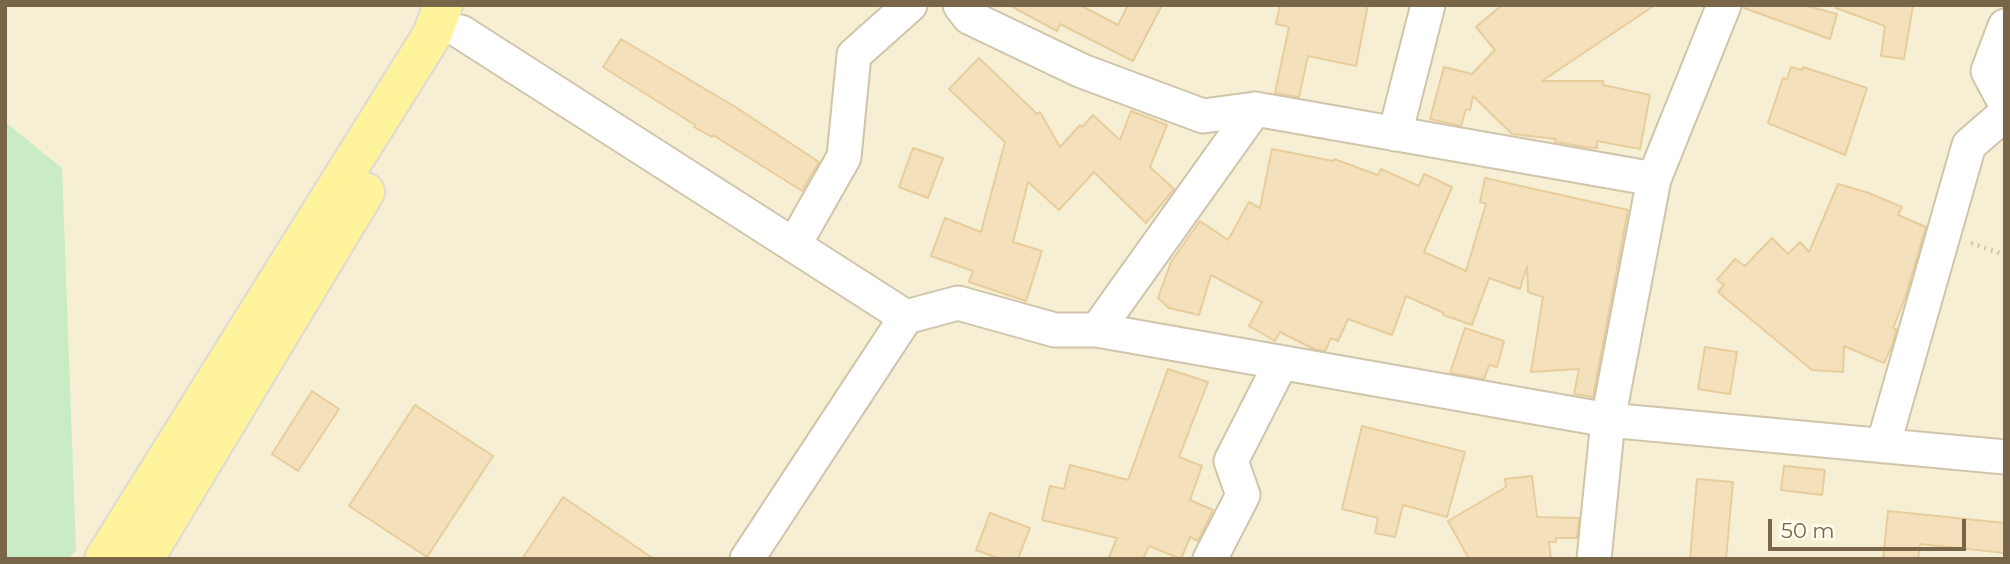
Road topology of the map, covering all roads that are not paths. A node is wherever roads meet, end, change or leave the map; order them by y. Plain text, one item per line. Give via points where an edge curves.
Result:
1 (910, 5) edge
2 (960, 5) edge
3 (1428, 5) edge
4 (1724, 5) edge
5 (458, 14) edge
6 (2005, 26) edge
7 (2005, 103) edge
8 (1255, 109) junction
9 (2005, 114) edge
10 (1395, 134) junction
11 (1654, 178) junction
12 (794, 245) junction
13 (906, 317) junction
14 (1097, 330) junction
15 (1281, 363) junction
16 (1608, 420) junction
17 (1883, 446) junction
18 (2005, 457) edge
19 (104, 559) edge
20 (144, 559) edge
21 (747, 559) edge
22 (1210, 559) edge
23 (1594, 559) edge

1 - 12 street via 854,55 844,157
2 - 8 street via 969,17 1082,71 1203,116
3 - 10 street
4 - 11 street
5 - 12 street
5 - 19 main road via 432,35
5 - 20 main road
6 - 7 street via 1988,71
8 - 10 street
8 - 14 street
9 - 17 street via 1969,145
10 - 11 street
11 - 16 street
12 - 13 street
13 - 14 street via 958,303 1055,331
13 - 21 street
14 - 15 street
15 - 16 street
15 - 22 street via 1231,461 1243,495
16 - 17 street
16 - 23 street
17 - 18 street

